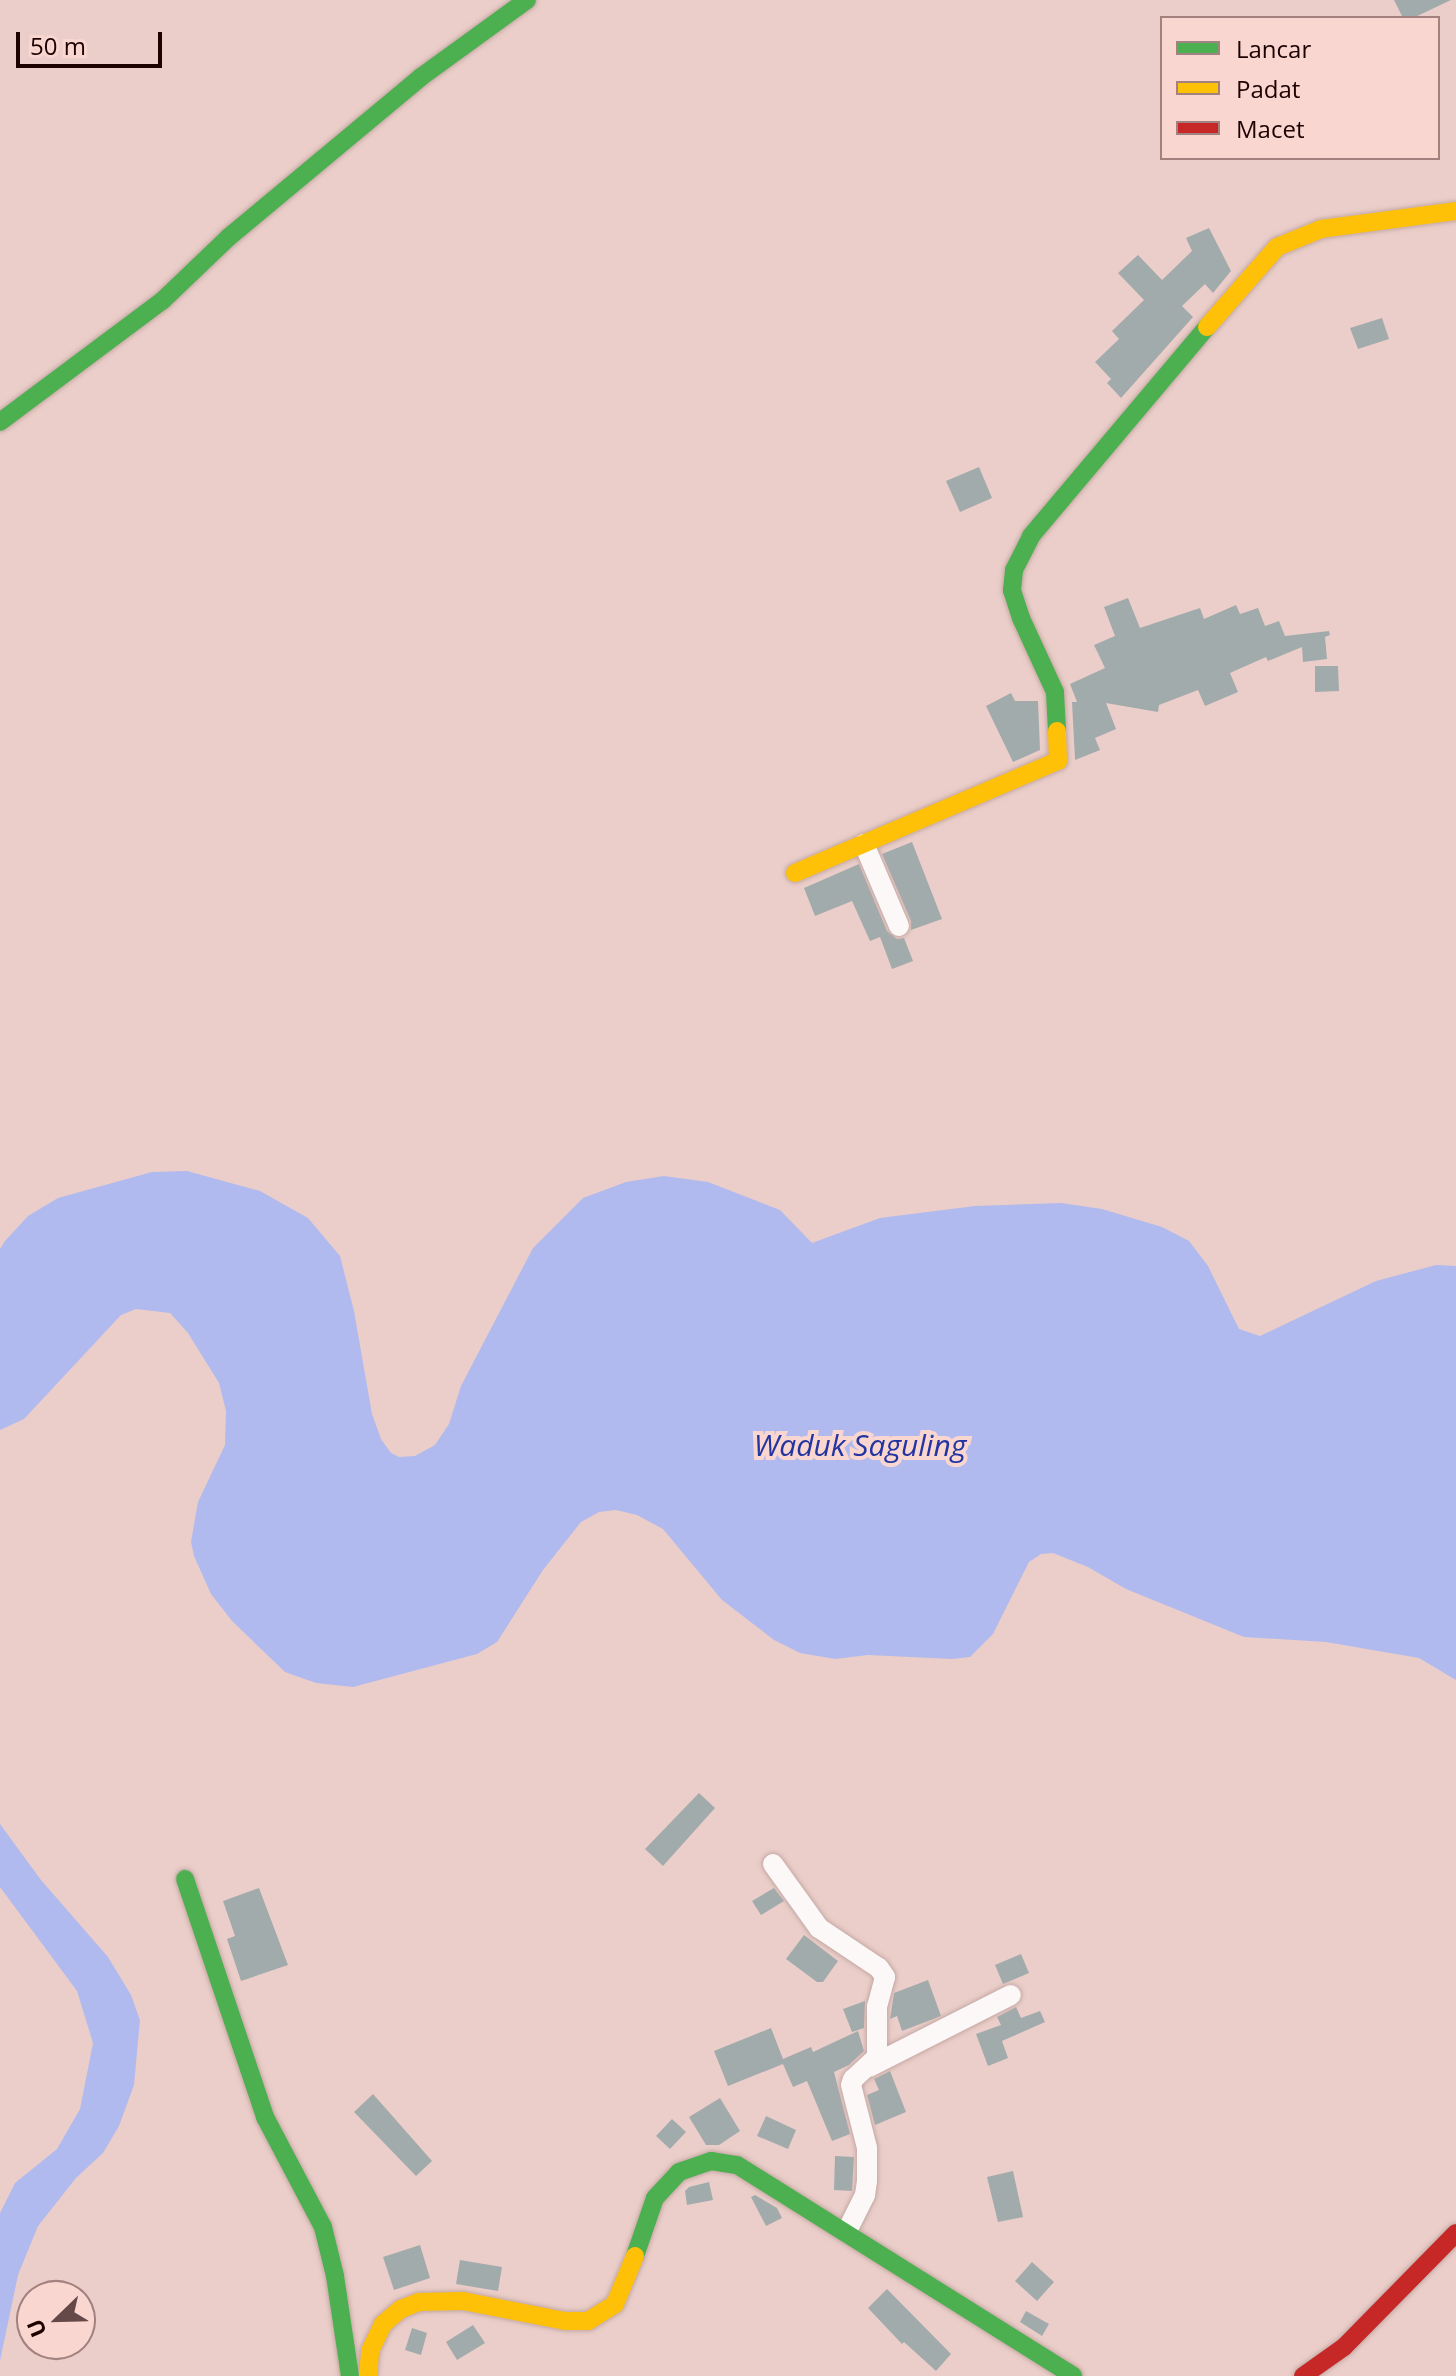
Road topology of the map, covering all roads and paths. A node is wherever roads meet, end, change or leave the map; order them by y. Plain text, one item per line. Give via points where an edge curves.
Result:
1 (527, 0) edge
2 (1456, 211) edge
3 (0, 422) edge
4 (864, 844) junction
5 (795, 873) dead end
6 (899, 926) dead end
7 (773, 1864) dead end
8 (185, 1879) dead end
9 (1011, 1995) dead end
10 (869, 2067) junction
11 (847, 2231) junction
12 (1456, 2233) edge
13 (350, 2376) edge
14 (368, 2376) edge
15 (1073, 2376) edge
16 (1303, 2376) edge

1 - 3 street via 421,77 229,237 162,301
2 - 4 street via 1304,233 1277,247 1250,275 1057,501 1019,558 1012,590 1055,692 1058,761
4 - 5 street
4 - 6 street
7 - 10 street via 819,1928 885,1975 877,2006 878,2055
8 - 13 street via 265,2117 323,2227
9 - 10 street
10 - 11 street via 851,2085 867,2148 867,2181
11 - 14 street via 737,2165 699,2163 671,2179 655,2198 624,2286 601,2316 565,2321 463,2301 419,2302 383,2324 370,2351
11 - 15 street
12 - 16 street via 1344,2347

